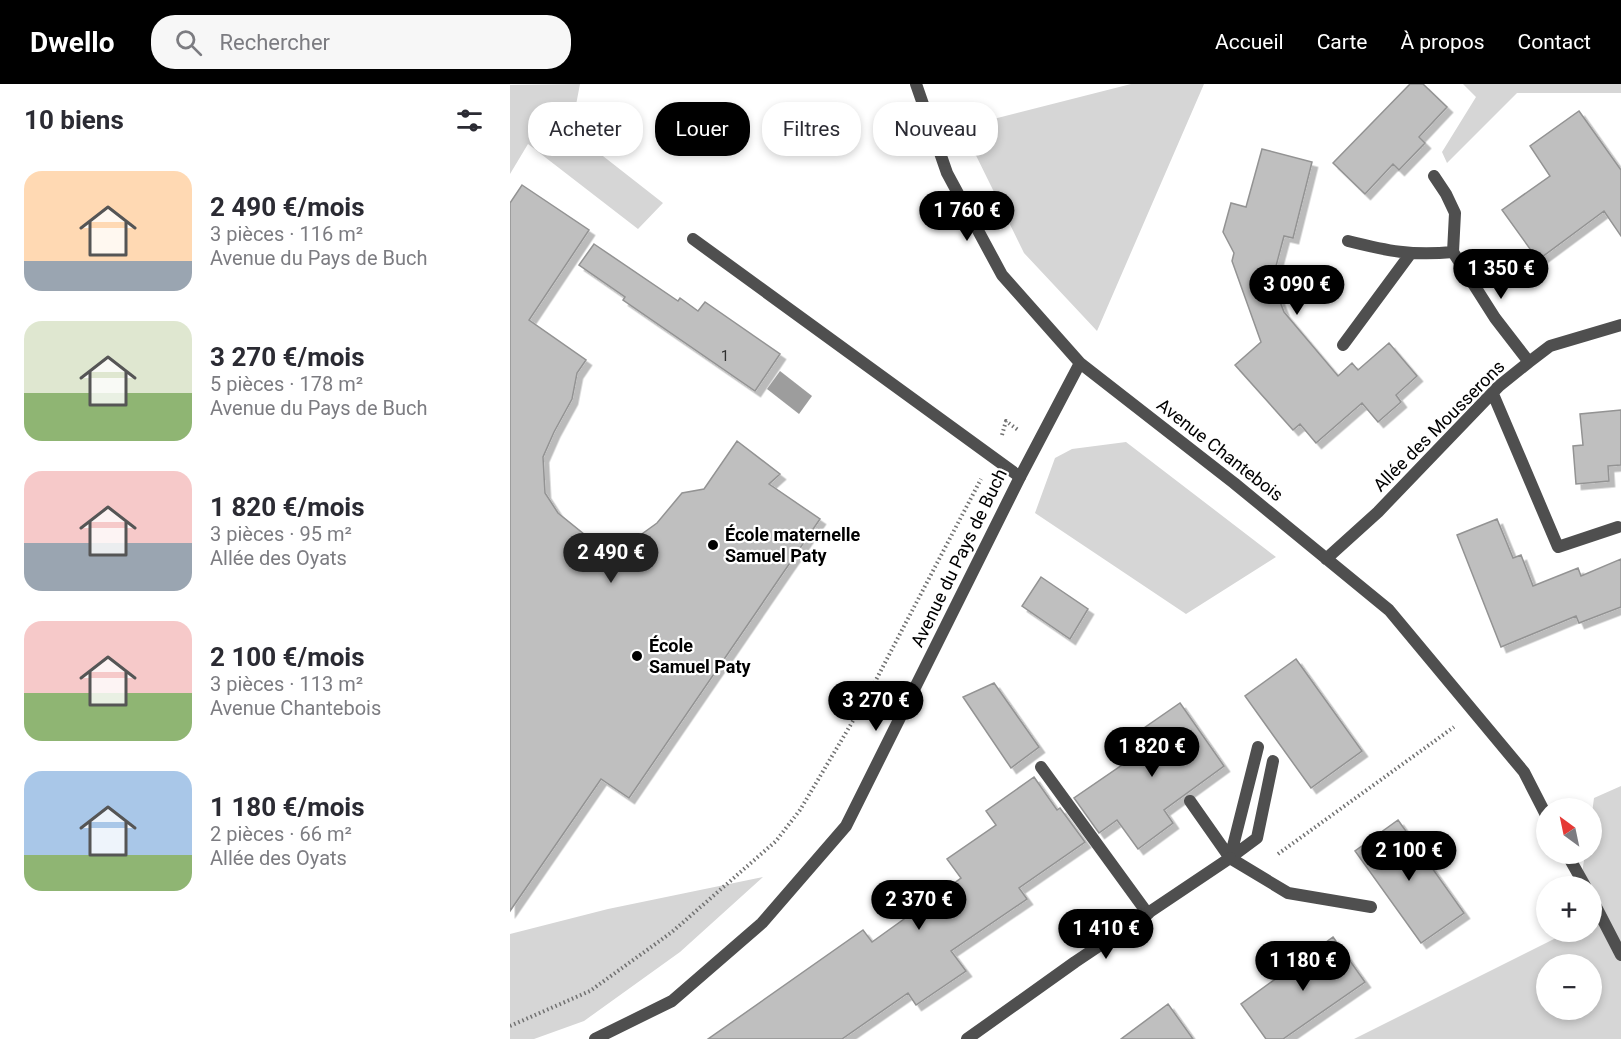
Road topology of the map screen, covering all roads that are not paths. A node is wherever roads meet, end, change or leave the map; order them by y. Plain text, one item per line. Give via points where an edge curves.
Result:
1 (916, 84) edge
2 (1434, 176) dead end
3 (693, 239) dead end
4 (1348, 241) dead end
5 (1453, 252) junction
6 (1411, 254) junction
7 (1621, 325) edge
8 (1343, 345) dead end
9 (1529, 362) junction
10 (1080, 363) junction
11 (1493, 394) junction
12 (1020, 477) junction
13 (1618, 527) dead end
14 (1326, 559) junction
15 (1258, 747) dead end
16 (1273, 760) dead end
17 (1041, 767) dead end
18 (1537, 798) edge
19 (1190, 801) dead end
20 (1230, 858) junction
21 (1371, 907) dead end
22 (1148, 914) junction
23 (1602, 918) edge
24 (1621, 955) edge
25 (595, 1039) edge
26 (967, 1039) edge

1 - 10 street, Avenue Chantebois via 947,173 1002,275
2 - 5 street via 1455,213
3 - 12 street
4 - 6 street
5 - 6 street
5 - 9 street
6 - 8 street
7 - 9 street, Allée des Mousserons via 1550,346
9 - 11 street, Allée des Mousserons
10 - 12 street, Avenue du Pays de Buch
10 - 14 street, Avenue Chantebois
11 - 13 street via 1558,547
11 - 14 street, Allée des Mousserons via 1378,512
12 - 25 street, Avenue du Pays de Buch via 846,826 762,923 672,1001
14 - 18 street, Avenue Chantebois via 1389,610 1524,772
15 - 20 street
16 - 20 street via 1257,838
17 - 22 street
19 - 20 street
20 - 21 street via 1288,893
20 - 22 street
22 - 26 street
23 - 24 street

